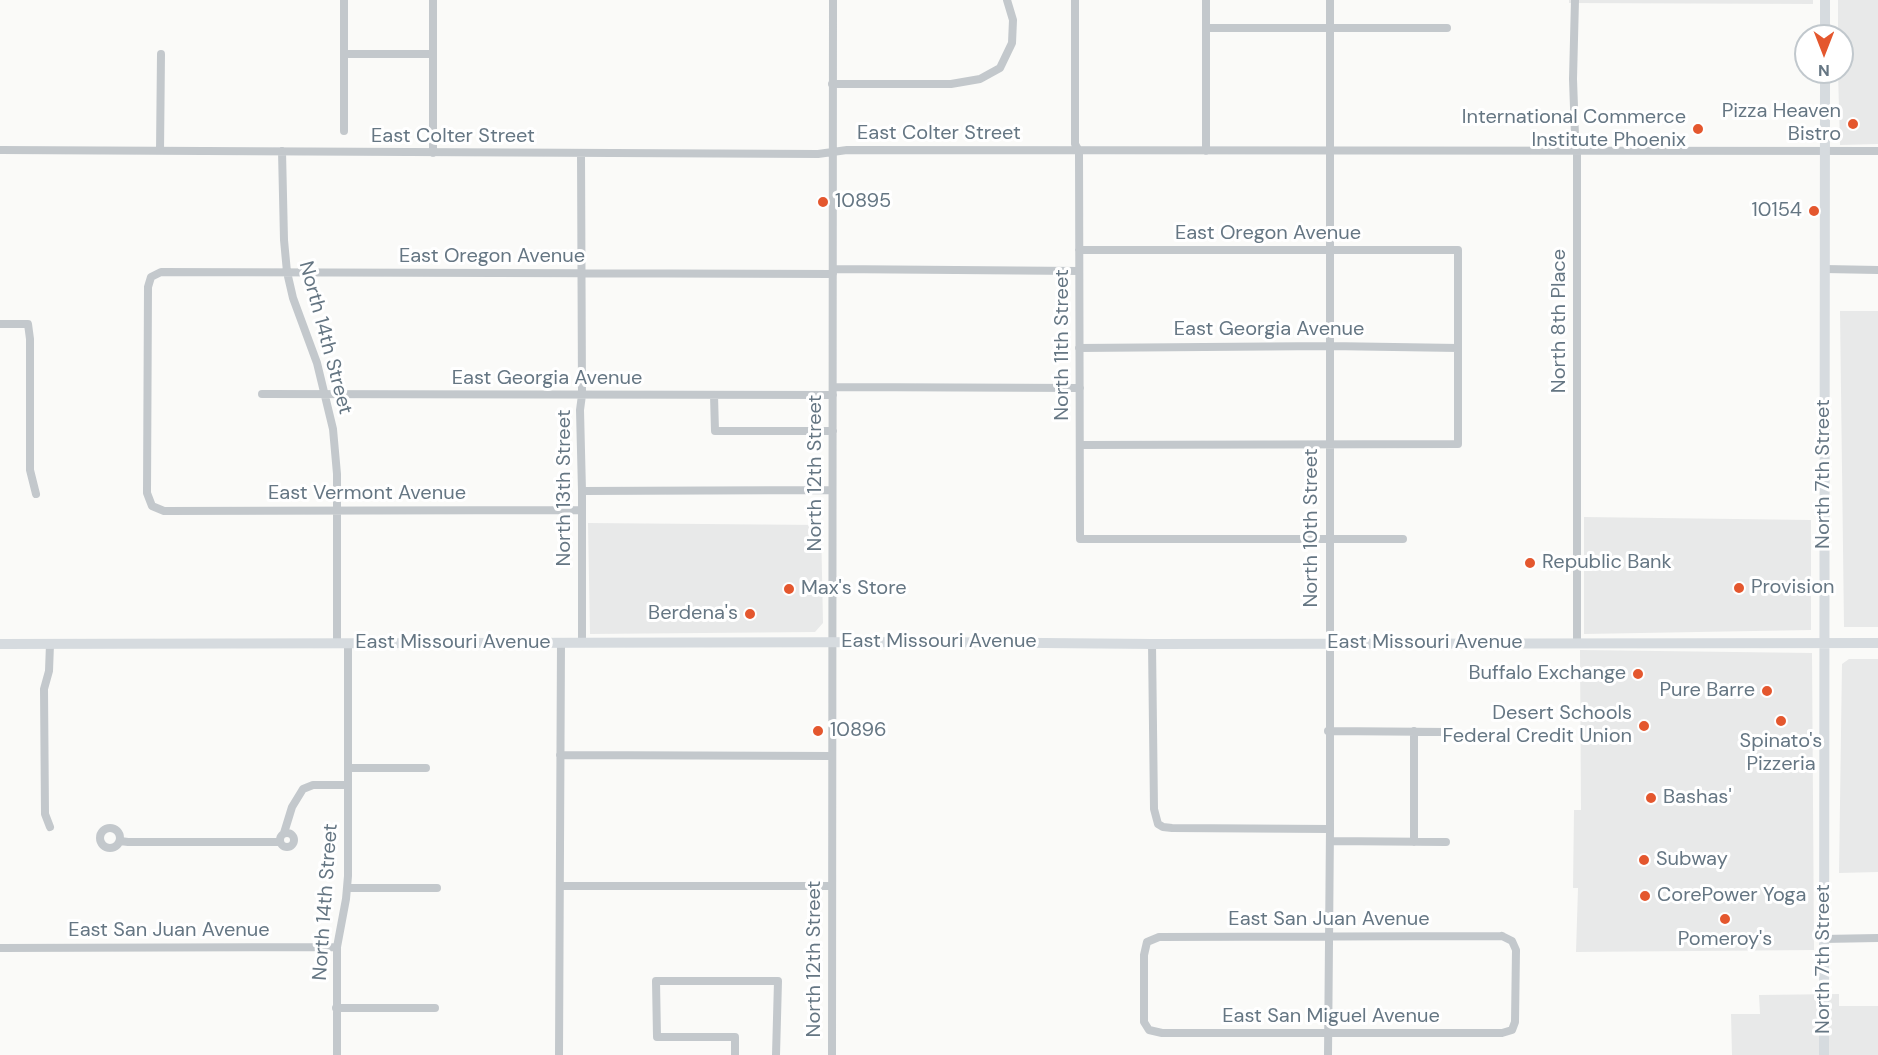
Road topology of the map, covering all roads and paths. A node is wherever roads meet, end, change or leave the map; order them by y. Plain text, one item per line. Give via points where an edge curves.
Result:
1 (344, 0) edge
2 (433, 0) edge
3 (833, 0) edge
4 (1007, 0) edge
5 (1075, 0) edge
6 (1206, 0) edge
7 (1330, 0) edge
8 (1575, 0) edge
9 (1825, 0) edge
10 (1825, 24) edge
11 (1206, 28) junction
12 (1330, 28) junction
13 (1447, 28) dead end
14 (161, 54) dead end
15 (344, 54) junction
16 (433, 54) junction
17 (832, 84) junction
18 (1825, 84) edge
19 (344, 131) dead end
20 (0, 150) edge
21 (1577, 150) junction
22 (1825, 150) junction
23 (160, 151) junction
24 (282, 151) junction
25 (1079, 151) junction
26 (1206, 151) junction
27 (1329, 151) junction
28 (1878, 151) edge
29 (832, 152) junction
30 (433, 153) junction
31 (581, 154) junction
32 (1079, 250) junction
33 (1329, 250) junction
34 (1825, 269) junction
35 (1878, 270) edge
36 (1079, 271) junction
37 (288, 272) junction
38 (833, 272) junction
39 (582, 274) junction
40 (0, 324) edge
41 (1329, 346) junction
42 (1080, 348) junction
43 (1458, 348) junction
44 (1080, 388) junction
45 (833, 391) junction
46 (262, 394) dead end
47 (325, 394) junction
48 (582, 395) junction
49 (714, 395) junction
50 (833, 431) junction
51 (1329, 443) junction
52 (1080, 445) junction
53 (832, 490) junction
54 (582, 491) junction
55 (36, 494) dead end
56 (152, 506) joint
57 (337, 510) junction
58 (582, 510) junction
59 (1403, 539) dead end
60 (1329, 540) junction
61 (561, 642) junction
62 (832, 642) junction
63 (1577, 642) junction
64 (343, 643) junction
65 (582, 643) junction
66 (1329, 643) junction
67 (1824, 643) junction
68 (1878, 643) edge
69 (0, 644) edge
70 (50, 644) junction
71 (1152, 644) junction
72 (1329, 731) junction
73 (1414, 732) junction
74 (1447, 732) dead end
75 (560, 755) junction
76 (832, 756) junction
77 (348, 768) junction
78 (426, 768) dead end
79 (348, 785) junction
80 (50, 827) dead end
81 (1330, 829) junction
82 (120, 840) dead end
83 (1330, 842) junction
84 (1414, 842) junction
85 (1446, 842) dead end
86 (560, 886) junction
87 (832, 886) junction
88 (347, 888) junction
89 (437, 888) dead end
90 (1329, 937) junction
91 (1878, 938) edge
92 (1823, 939) junction
93 (337, 947) junction
94 (0, 948) edge
95 (336, 1008) junction
96 (435, 1008) dead end
97 (1149, 1030) joint
98 (1512, 1030) joint
99 (1328, 1034) junction
100 (337, 1055) edge
101 (559, 1055) edge
102 (735, 1055) edge
103 (776, 1055) edge
104 (832, 1055) edge
105 (1328, 1055) edge
106 (1824, 1055) edge

1 - 15 street
2 - 16 street
3 - 17 street, North 12th Street
4 - 17 street via 1013,34 1009,52 1000,68 980,79 951,84
5 - 25 street, North 11th Street via 1075,144
6 - 11 street
7 - 12 street, North 10th Street
8 - 21 street, North 8th Place
9 - 10 main road
11 - 12 street
11 - 26 street
12 - 13 street
12 - 27 street, North 10th Street
14 - 23 street
15 - 16 street
15 - 19 street
16 - 30 street
17 - 29 street, North 12th Street
18 - 22 main road, North 7th Street
20 - 23 street, East Colter Street
21 - 22 street, East Colter Street
21 - 27 street, East Colter Street
21 - 63 street, North 8th Place
22 - 28 street, East Colter Street
22 - 34 main road, North 7th Street
23 - 24 street, East Colter Street
24 - 30 street, East Colter Street
24 - 37 street, North 14th Street
25 - 26 street, East Colter Street
25 - 29 street, East Colter Street
25 - 32 street, North 11th Street
26 - 27 street, East Colter Street
27 - 33 street, North 10th Street
29 - 31 street, East Colter Street
29 - 38 street, North 12th Street
30 - 31 street, East Colter Street
31 - 39 street, North 13th Street
32 - 33 street, East Oregon Avenue
32 - 36 street, North 11th Street
33 - 41 street, North 10th Street
33 - 43 street, East Oregon Avenue via 1458,250
34 - 35 street
34 - 67 main road, North 7th Street
36 - 38 street, East Oregon Avenue
36 - 42 street, North 11th Street
37 - 39 street, East Oregon Avenue
37 - 47 street, North 14th Street
37 - 56 street, East Oregon Avenue via 161,272 151,277 147,493
38 - 39 street, East Oregon Avenue
38 - 45 street, North 12th Street
39 - 48 street, North 13th Street
40 - 55 street via 28,324 30,471
41 - 42 street, East Georgia Avenue
41 - 43 street, East Georgia Avenue
41 - 51 street, North 10th Street
42 - 44 street, North 11th Street
43 - 51 street via 1458,444
44 - 45 street, East Georgia Avenue
44 - 52 street, North 11th Street
45 - 49 street, East Georgia Avenue
45 - 50 street, North 12th Street
46 - 47 street, East Georgia Avenue
47 - 48 street, East Georgia Avenue
47 - 57 street, North 14th Street via 333,429
48 - 49 street, East Georgia Avenue
48 - 54 street, North 13th Street
49 - 50 street via 715,430
50 - 53 street, North 12th Street
51 - 52 street
51 - 60 street, North 10th Street
52 - 60 street, North 11th Street via 1080,539
53 - 54 street
53 - 62 street, North 12th Street
54 - 58 street, North 13th Street
56 - 57 street, East Vermont Avenue via 164,511
57 - 58 street, East Vermont Avenue
57 - 64 street, North 14th Street
58 - 65 street, North 13th Street
59 - 60 street
60 - 66 street, North 10th Street
61 - 64 main road, East Missouri Avenue
61 - 65 main road, East Missouri Avenue
61 - 75 street
62 - 65 main road, East Missouri Avenue
62 - 71 main road, East Missouri Avenue
62 - 76 street, North 12th Street
63 - 66 main road, East Missouri Avenue
63 - 67 main road, East Missouri Avenue
64 - 70 main road, East Missouri Avenue
64 - 77 street, North 14th Street
66 - 71 main road, East Missouri Avenue
66 - 72 street, North 10th Street
67 - 68 main road, East Missouri Avenue
67 - 92 main road, North 7th Street
69 - 70 main road, East Missouri Avenue
70 - 80 street via 45,690 45,814
71 - 81 street via 1154,809 1158,824 1172,828
72 - 73 street
72 - 81 street, North 10th Street
73 - 74 street
73 - 84 street
75 - 76 street
75 - 86 street
76 - 87 street, North 12th Street
77 - 78 street
77 - 79 street, North 14th Street
79 - 82 street via 314,785 303,789 292,807 282,838
79 - 88 street, North 14th Street
81 - 83 street, North 10th Street
83 - 84 street
83 - 90 street, North 10th Street
84 - 85 street
86 - 87 street
86 - 101 street
87 - 104 street, North 12th Street
88 - 89 street
88 - 93 street, North 14th Street
90 - 97 street, East San Juan Avenue via 1159,937 1147,942 1144,1022
90 - 98 street, East San Juan Avenue via 1502,936 1512,941 1516,951
90 - 99 street, North 10th Street
91 - 92 street
92 - 106 main road, North 7th Street
93 - 94 street, East San Juan Avenue
93 - 95 street, North 14th Street
95 - 96 street
95 - 100 street, North 14th Street
97 - 99 street, East San Miguel Avenue
98 - 99 street, East San Miguel Avenue
99 - 105 street, North 10th Street
102 - 103 street via 735,1037 657,1037 656,981 778,981

